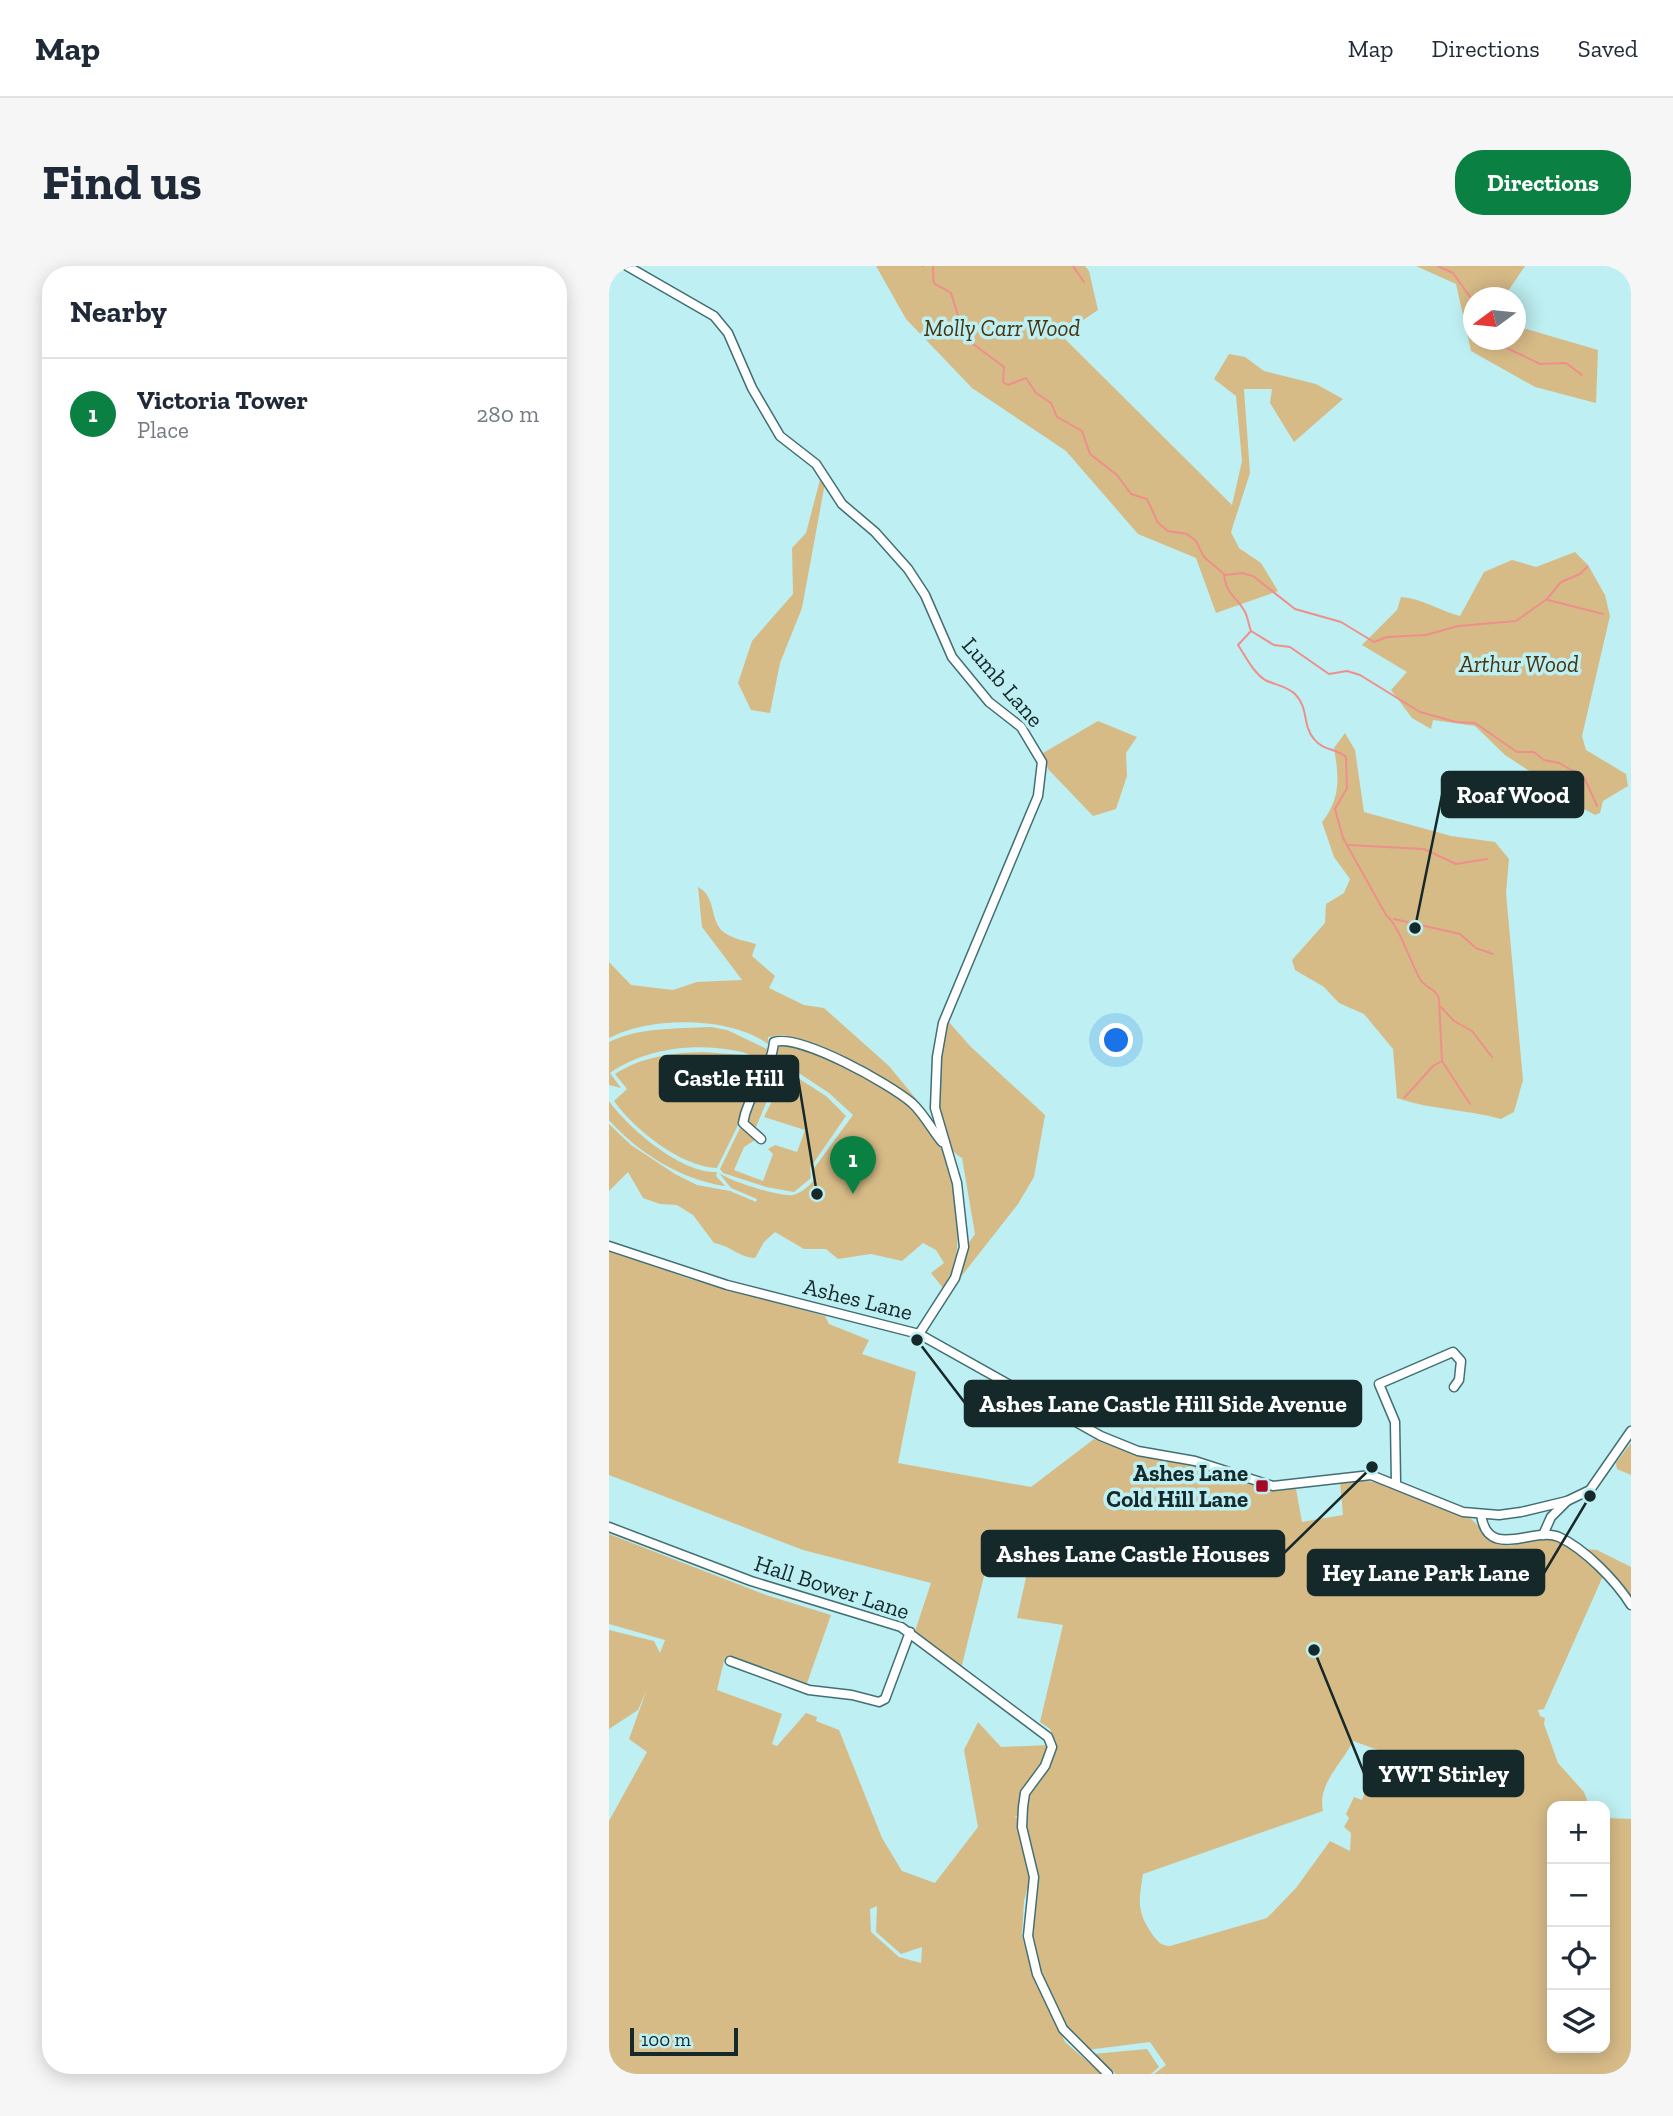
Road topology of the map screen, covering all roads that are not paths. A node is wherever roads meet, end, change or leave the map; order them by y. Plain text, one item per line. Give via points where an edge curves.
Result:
1 (627, 266) edge
2 (761, 1139) dead end
3 (947, 1146) junction
4 (609, 1246) edge
5 (919, 1335) junction
6 (1454, 1387) dead end
7 (1631, 1431) edge
8 (1396, 1483) junction
9 (1567, 1501) junction
10 (1481, 1514) junction
11 (609, 1527) edge
12 (1543, 1535) junction
13 (1631, 1605) edge
14 (910, 1632) junction
15 (730, 1661) dead end
16 (1108, 2074) edge

1 - 3 street, Lumb Lane via 714,316 728,333 780,436 816,464 842,504 908,569 925,595 952,657 989,702 1021,727 1042,762 1038,796 943,1023 935,1108
2 - 3 street via 743,1123 745,1110 768,1066 774,1042 783,1039 820,1051 912,1103
3 - 5 street, Lumb Lane via 957,1183 964,1247 955,1278
4 - 5 street, Ashes Lane via 727,1285
5 - 8 street, Ashes Lane via 1072,1421 1137,1451 1195,1461 1273,1486 1371,1475
6 - 8 street via 1461,1362 1453,1352 1379,1384 1395,1423
7 - 9 street via 1590,1490
8 - 10 street, Ashes Lane
9 - 10 street, Ashes Lane via 1521,1512
9 - 12 street via 1551,1517
10 - 12 street via 1494,1537 1506,1541
11 - 14 street, Hall Bower Lane via 751,1581
12 - 13 street via 1572,1544
14 - 15 street via 879,1702 809,1690
14 - 16 street, Hall Bower Lane via 1048,1738 1052,1747 1045,1766 1025,1793 1023,1807 1022,1827 1034,1877 1028,1936 1037,1974 1063,2029

